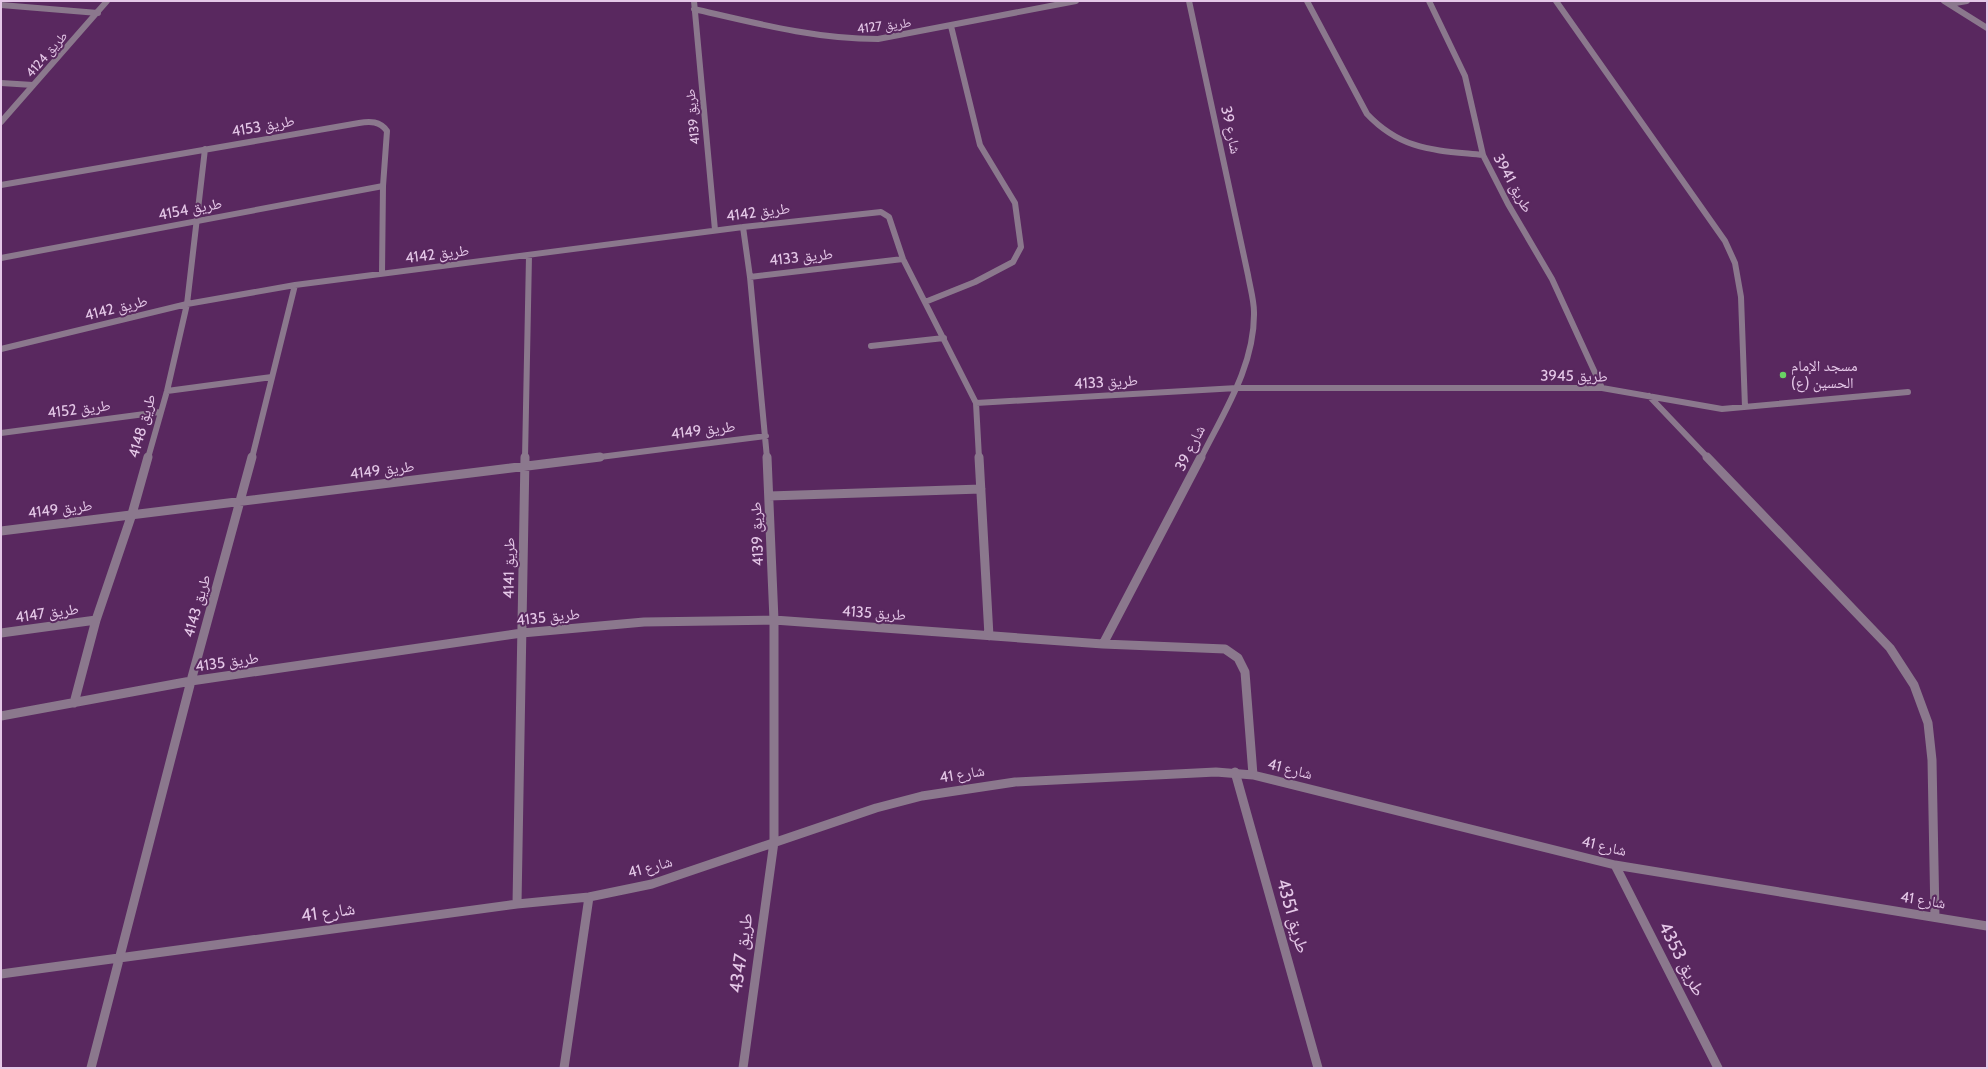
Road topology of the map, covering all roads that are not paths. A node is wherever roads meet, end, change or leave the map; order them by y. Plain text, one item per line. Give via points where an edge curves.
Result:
1 (107, 1) edge
2 (694, 1) edge
3 (1076, 1) edge
4 (1189, 1) edge
5 (1307, 1) edge
6 (1429, 1) edge
7 (1556, 1) edge
8 (1967, 1) edge
9 (1947, 3) edge
10 (1, 5) edge
11 (694, 9) junction
12 (98, 12) junction
13 (951, 26) junction
14 (1987, 28) edge
15 (1, 83) edge
16 (33, 85) junction
17 (1, 122) edge
18 (205, 150) junction
19 (1483, 155) junction
20 (1, 185) edge
21 (383, 186) junction
22 (196, 221) junction
23 (743, 226) junction
24 (715, 230) junction
25 (529, 256) junction
26 (1, 258) edge
27 (903, 259) junction
28 (382, 273) junction
29 (750, 277) junction
30 (295, 285) junction
31 (925, 302) junction
32 (187, 304) junction
33 (944, 338) junction
34 (871, 346) dead end
35 (1, 349) edge
36 (272, 376) junction
37 (1237, 388) junction
38 (1602, 388) junction
39 (167, 391) junction
40 (1908, 392) dead end
41 (1648, 395) junction
42 (976, 403) junction
43 (1745, 407) junction
44 (160, 412) junction
45 (1, 433) edge
46 (766, 436) junction
47 (525, 466) junction
48 (981, 489) junction
49 (769, 496) junction
50 (241, 502) junction
51 (132, 514) junction
52 (1, 531) edge
53 (96, 620) junction
54 (774, 620) junction
55 (1, 633) edge
56 (522, 633) junction
57 (989, 636) junction
58 (1104, 644) junction
59 (191, 681) junction
60 (74, 703) junction
61 (1, 716) edge
62 (1235, 772) junction
63 (1253, 775) junction
64 (774, 842) junction
65 (1615, 865) junction
66 (589, 897) junction
67 (518, 904) junction
68 (1935, 917) junction
69 (1987, 926) edge
70 (120, 957) junction
71 (1, 974) edge
72 (91, 1068) edge
73 (564, 1068) edge
74 (743, 1068) edge
75 (1318, 1068) edge
76 (1718, 1068) edge

1 - 12 street, طريق 4124
2 - 11 street, طريق 4139
3 - 13 street, طريق 4127
4 - 37 street, شارع 39 via 1254,311 1251,347
5 - 19 street, طريق 3941 via 1367,114 1378,128 1395,139 1415,147
6 - 19 street via 1465,76
7 - 43 street via 1725,241 1735,263 1740,298
8 - 9 street
9 - 14 street
10 - 12 street
11 - 13 street, طريق 4127 via 832,39 878,39
11 - 24 street, طريق 4139
12 - 16 street, طريق 4124
13 - 31 street via 980,145 1015,203 1021,247 1013,262 975,282
15 - 16 street
16 - 17 street, طريق 4124
18 - 20 street, طريق 4153
18 - 21 street, طريق 4153 via 380,123 387,131
18 - 22 street, طريق 4148
19 - 38 street, طريق 3941 via 1552,279
21 - 22 street, طريق 4154
21 - 28 street, طريق 4153
22 - 26 street, طريق 4154
22 - 32 street, طريق 4148
23 - 24 street, طريق 4142
23 - 27 street, طريق 4142 via 881,212 889,217
23 - 29 street, طريق 4139
24 - 25 street, طريق 4142
25 - 28 street, طريق 4142
25 - 47 street, طريق 4141
27 - 29 street, طريق 4133
27 - 31 street
28 - 30 street, طريق 4142
29 - 46 street, طريق 4139
30 - 32 street, طريق 4142
30 - 36 street, طريق 4143
31 - 33 street
32 - 35 street, طريق 4142
32 - 39 street, طريق 4148
33 - 34 street
33 - 42 street
36 - 39 street
36 - 50 street, طريق 4143
37 - 38 street, طريق 3945
37 - 42 street, طريق 4133
37 - 58 street, شارع 39
38 - 41 street, طريق 3945
39 - 44 street, طريق 4148
40 - 43 street, طريق 3945
41 - 43 street, طريق 3945 via 1695,406
41 - 68 street via 1890,648 1914,685 1928,723 1932,760
42 - 48 street
44 - 45 street, طريق 4152
44 - 51 street, طريق 4148
46 - 47 street, طريق 4149
46 - 49 street, طريق 4139
47 - 50 street, طريق 4149
47 - 56 street, طريق 4141
48 - 49 street
48 - 57 street
49 - 54 street, طريق 4139
50 - 51 street, طريق 4149
50 - 59 street, طريق 4143
51 - 52 street, طريق 4149
51 - 53 street, طريق 4148
53 - 55 street, طريق 4147
53 - 60 street, طريق 4148
54 - 56 street, طريق 4135 via 644,622
54 - 57 street, طريق 4135
54 - 64 street, طريق 4139
56 - 59 street, طريق 4135
56 - 67 street, طريق 4141
57 - 58 street, طريق 4135
58 - 63 street via 1225,649 1235,654 1242,662 1245,672
59 - 60 street, طريق 4135
59 - 70 street, طريق 4143
60 - 61 street, طريق 4135
62 - 63 street, شارع 41
62 - 64 street, شارع 41 via 1062,779 969,788 922,796 876,808
62 - 75 street, طريق 4351
63 - 65 street, شارع 41
64 - 66 street, شارع 41 via 652,884
64 - 74 street, طريق 4347
65 - 68 street, شارع 41
65 - 76 street, طريق 4353
66 - 67 street, شارع 41
66 - 73 street
67 - 70 street, شارع 41
68 - 69 street, شارع 41
70 - 71 street, شارع 41
70 - 72 street

